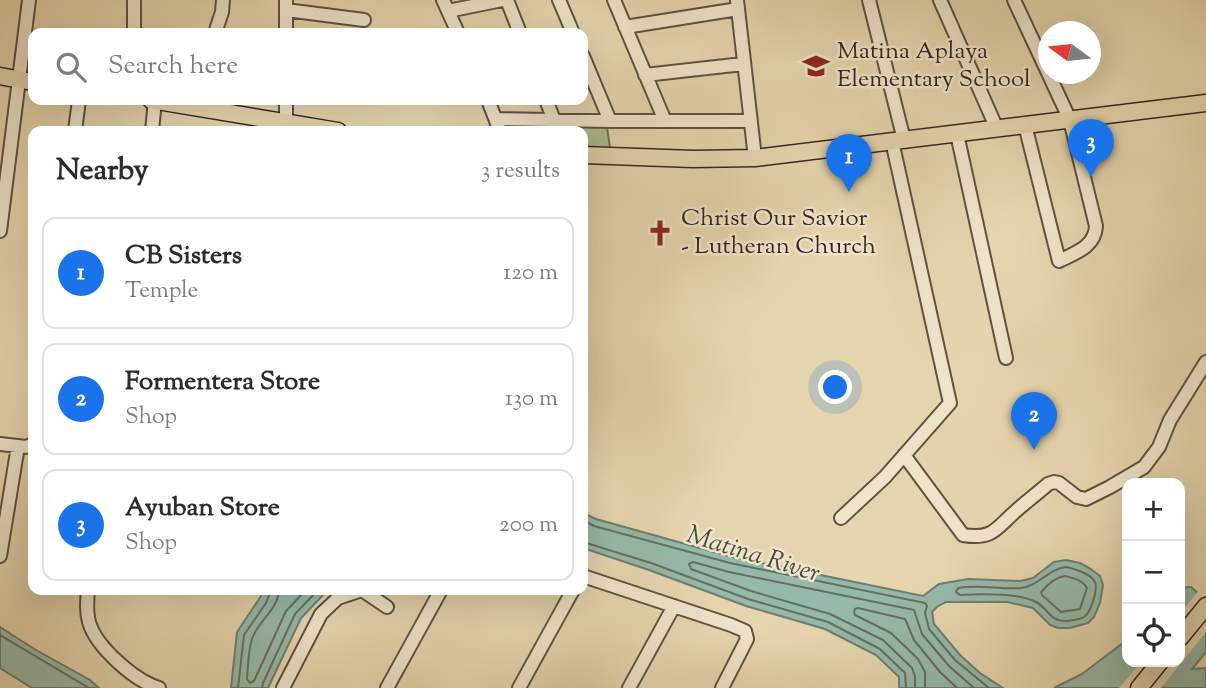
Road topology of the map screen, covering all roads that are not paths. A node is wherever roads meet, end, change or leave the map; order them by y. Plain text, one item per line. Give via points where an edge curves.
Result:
1 (29, 0) edge
2 (134, 0) edge
3 (223, 0) edge
4 (504, 0) edge
5 (559, 0) edge
6 (614, 0) edge
7 (869, 0) edge
8 (940, 0) edge
9 (1014, 0) edge
10 (286, 5) edge
11 (737, 5) edge
12 (446, 6) edge
13 (364, 20) dead end
14 (625, 27) junction
15 (134, 28) edge
16 (217, 28) edge
17 (286, 28) edge
18 (456, 28) edge
19 (518, 28) edge
20 (571, 28) edge
21 (743, 64) junction
22 (588, 68) edge
23 (645, 75) junction
24 (0, 76) edge
25 (26, 81) edge
26 (1206, 103) edge
27 (78, 105) edge
28 (153, 105) edge
29 (201, 105) edge
30 (286, 105) edge
31 (490, 105) edge
32 (548, 105) edge
33 (554, 120) junction
34 (1070, 120) junction
35 (610, 121) junction
36 (664, 121) junction
37 (750, 121) junction
38 (498, 125) edge
39 (1025, 125) junction
40 (76, 126) edge
41 (152, 126) edge
42 (282, 126) edge
43 (286, 126) edge
44 (997, 129) junction
45 (957, 134) junction
46 (898, 141) junction
47 (588, 155) edge
48 (755, 158) junction
49 (0, 231) edge
50 (1006, 358) dead end
51 (1206, 362) edge
52 (0, 444) edge
53 (18, 446) junction
54 (28, 446) edge
55 (904, 455) junction
56 (841, 519) dead end
57 (0, 556) edge
58 (588, 578) edge
59 (87, 595) edge
60 (347, 595) edge
61 (369, 595) edge
62 (438, 595) edge
63 (570, 595) edge
64 (674, 606) junction
65 (1206, 606) edge
66 (387, 607) dead end
67 (1185, 632) edge
68 (1156, 667) edge
69 (159, 688) edge
70 (283, 688) edge
71 (387, 688) edge
72 (519, 688) edge
73 (629, 688) edge
74 (722, 688) edge
75 (1139, 688) edge

1 - 25 street
2 - 15 street
3 - 16 street
4 - 12 street
4 - 19 street
5 - 20 street
6 - 14 street
7 - 46 street
8 - 44 street
9 - 34 street
10 - 13 street
10 - 17 street
11 - 14 street
11 - 21 street
12 - 18 street
14 - 23 street
21 - 23 street
21 - 37 street
22 - 35 street
23 - 36 street
24 - 25 main road
25 - 49 street
26 - 34 main road
27 - 40 street
28 - 41 street
29 - 42 main road
30 - 43 street
31 - 38 street
32 - 33 street
33 - 35 street
33 - 38 street
34 - 39 main road
34 - 39 street via 1096,234 1086,247 1059,261
35 - 36 street
36 - 37 street
37 - 48 street
39 - 44 main road
44 - 45 main road
45 - 46 main road
45 - 50 street
46 - 48 main road
46 - 55 street via 950,403
47 - 48 main road
51 - 55 street via 1144,467 1086,499 1059,483 1048,484 985,535 963,534
52 - 53 street
53 - 54 street
53 - 57 street
55 - 56 street
58 - 64 street
59 - 69 street via 90,626 102,645 137,678
60 - 70 street via 321,614
61 - 66 street
62 - 71 street
63 - 72 street
64 - 73 street
64 - 74 street via 747,634
65 - 67 main road
68 - 75 main road

